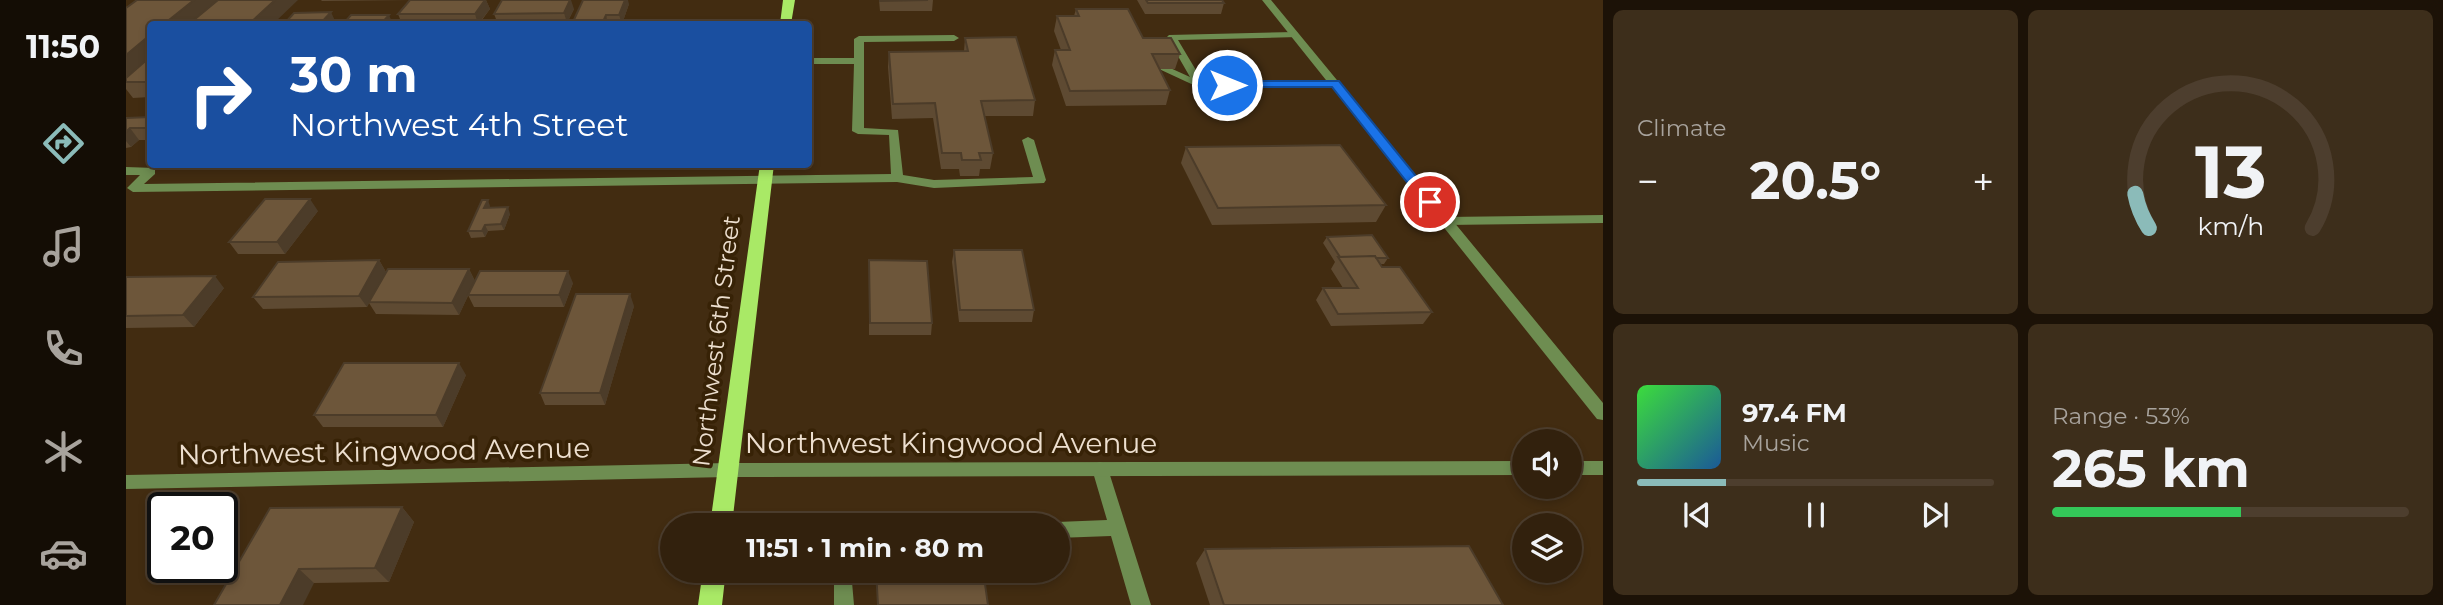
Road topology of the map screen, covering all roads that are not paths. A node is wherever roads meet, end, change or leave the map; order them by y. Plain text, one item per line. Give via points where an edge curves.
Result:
1 (789, 0) edge
2 (1266, 0) edge
3 (786, 21) edge
4 (1295, 35) junction
5 (1172, 37) junction
6 (954, 38) dead end
7 (1164, 45) edge
8 (812, 61) edge
9 (858, 61) junction
10 (1164, 69) edge
11 (1335, 84) junction
12 (1200, 85) junction
13 (1028, 140) dead end
14 (126, 171) edge
15 (766, 172) edge
16 (897, 178) junction
17 (1603, 219) edge
18 (1446, 221) junction
19 (1603, 414) edge
20 (1512, 468) edge
21 (1582, 468) edge
22 (1603, 468) edge
23 (1100, 469) junction
24 (728, 470) junction
25 (126, 482) edge
26 (722, 513) edge
27 (1117, 528) junction
28 (1070, 530) edge
29 (713, 583) edge
30 (843, 583) edge
31 (710, 605) edge
32 (844, 605) edge
33 (1141, 605) edge

1 - 3 main road
2 - 4 street
4 - 5 street
4 - 11 street
5 - 7 street
5 - 12 street
6 - 9 street via 859,39
8 - 9 street
9 - 16 street via 858,131 894,132
10 - 12 street
11 - 12 street
11 - 18 street
13 - 16 street via 1040,180 934,184
14 - 15 street via 151,171 133,188
15 - 16 street
15 - 24 main road, Northwest 6th Street
17 - 18 street
18 - 19 street
20 - 23 street, Northwest Kingwood Avenue
21 - 22 street
23 - 24 street, Northwest Kingwood Avenue
23 - 27 street
24 - 25 street, Northwest Kingwood Avenue
24 - 26 main road, Northwest 6th Street
27 - 28 street
27 - 33 street
29 - 31 main road
30 - 32 street

